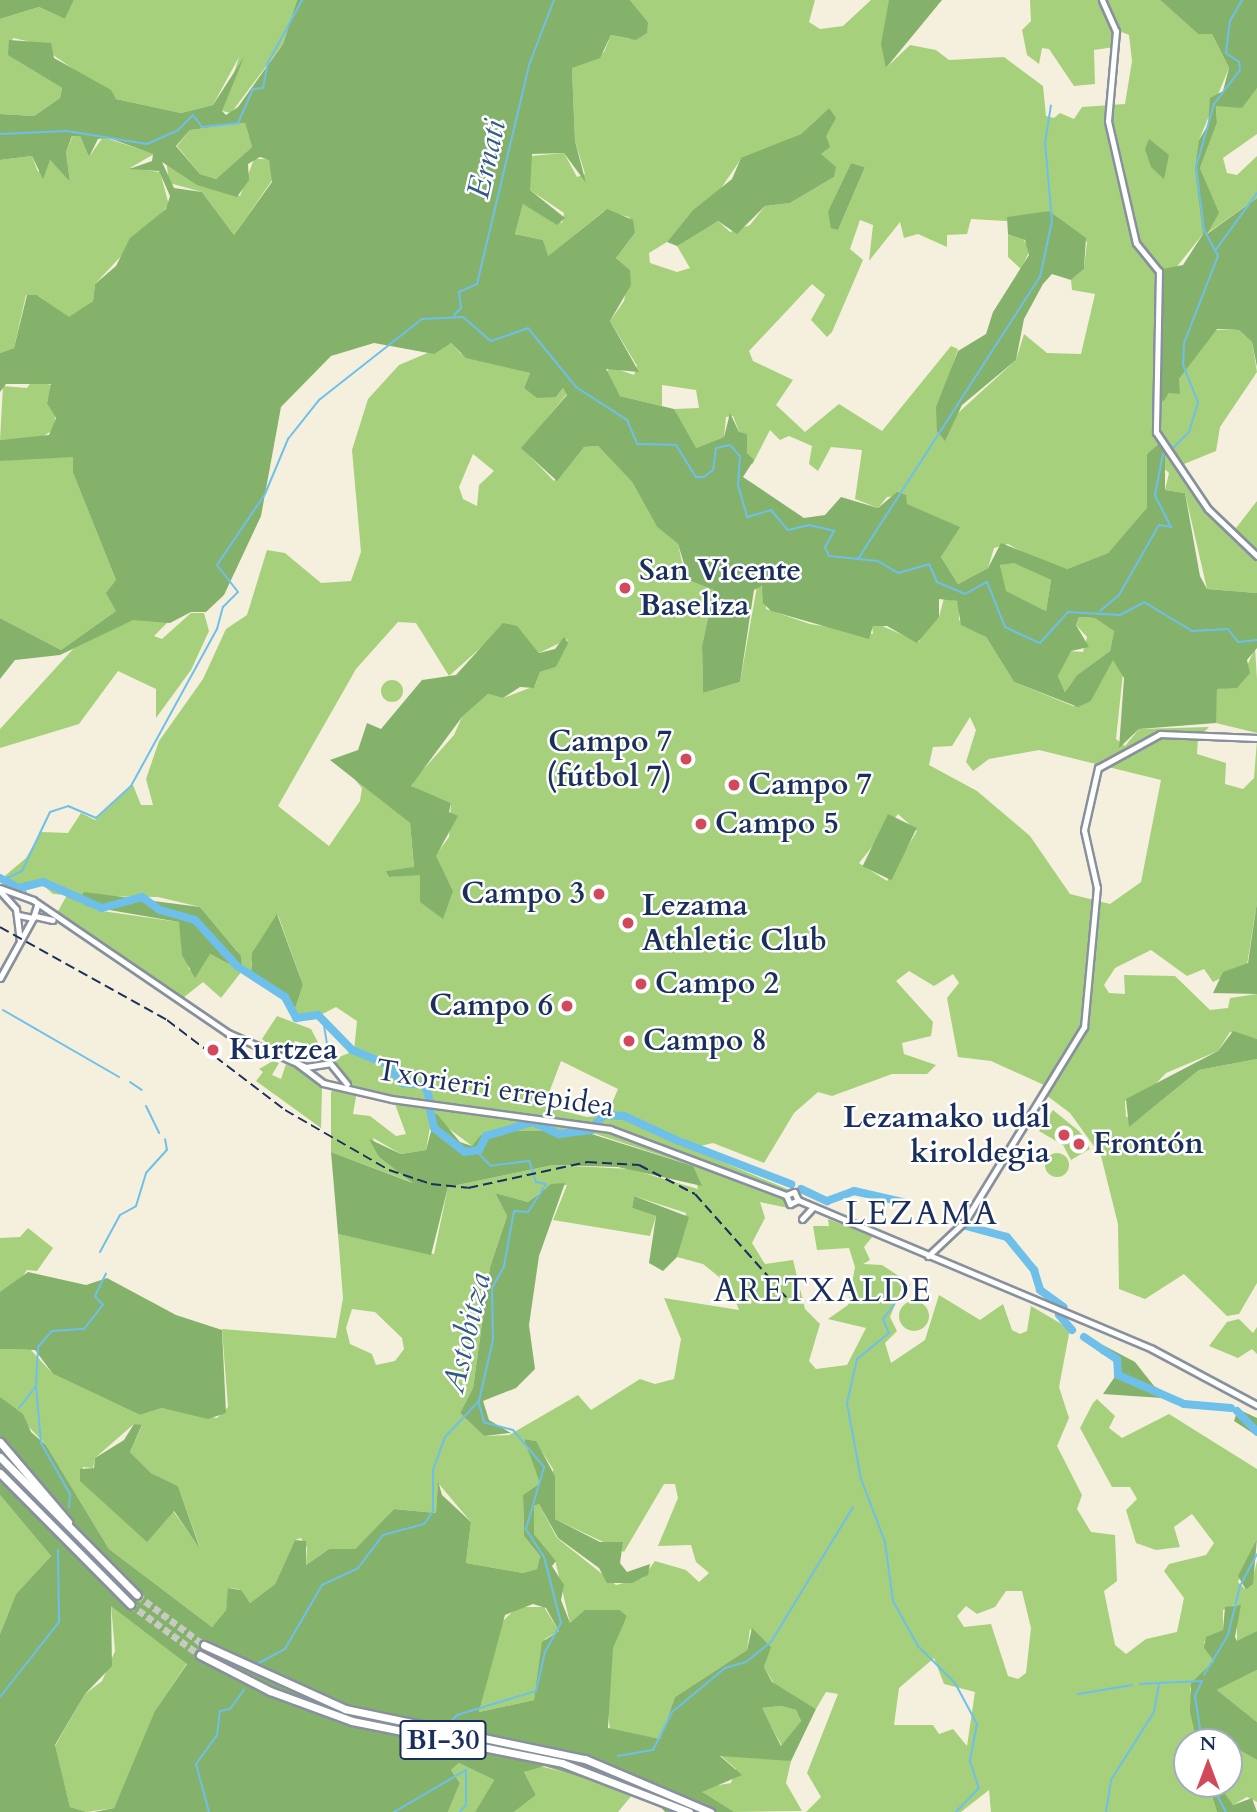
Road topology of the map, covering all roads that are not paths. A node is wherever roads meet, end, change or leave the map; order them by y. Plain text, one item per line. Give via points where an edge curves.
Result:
1 (1102, 0) edge
2 (1257, 556) edge
3 (1257, 738) edge
4 (0, 889) edge
5 (23, 899) junction
6 (37, 906) junction
7 (17, 912) junction
8 (34, 917) junction
9 (66, 926) junction
10 (20, 942) junction
11 (0, 978) edge
12 (298, 1064) junction
13 (320, 1064) junction
14 (337, 1074) junction
15 (316, 1076) junction
16 (332, 1082) junction
17 (353, 1087) junction
18 (814, 1207) junction
19 (802, 1219) dead end
20 (928, 1256) junction
21 (1257, 1405) edge
22 (0, 1442) edge
23 (0, 1457) edge
24 (0, 1473) edge
25 (107, 1568) junction
26 (137, 1595) tunnel mouth
27 (130, 1604) tunnel mouth
28 (204, 1645) tunnel mouth
29 (200, 1655) tunnel mouth
30 (690, 1812) edge
31 (710, 1812) edge

1 - 2 street via 1116,31 1108,121 1136,243 1159,271 1156,432 1208,509
3 - 20 street via 1160,734 1098,768 1084,830 1097,888 1084,1027 965,1221
4 - 5 street, Txorierri errepidea
4 - 7 street, Txorierri errepidea
5 - 6 street, Txorierri errepidea
5 - 7 street
6 - 8 street
6 - 9 street, Txorierri errepidea
7 - 8 street, Txorierri errepidea
7 - 10 street
8 - 9 street, Txorierri errepidea
8 - 10 street
9 - 12 street, Txorierri errepidea via 228,1033
10 - 11 street
12 - 13 street, Txorierri errepidea
12 - 15 street, Txorierri errepidea
13 - 14 street, Txorierri errepidea via 333,1065
13 - 15 street
14 - 16 street, Txorierri errepidea
14 - 17 street, Txorierri errepidea
15 - 16 street, Txorierri errepidea
16 - 17 street, Txorierri errepidea
17 - 18 street, Txorierri errepidea via 407,1102 601,1127 786,1195 794,1192 798,1200
18 - 19 street
18 - 20 street
20 - 21 street via 1108,1330
22 - 25 highway
23 - 25 highway
24 - 27 highway
25 - 26 highway
28 - 31 highway, BI-30 via 345,1709 585,1759
29 - 30 highway, BI-30 via 318,1710 562,1763

